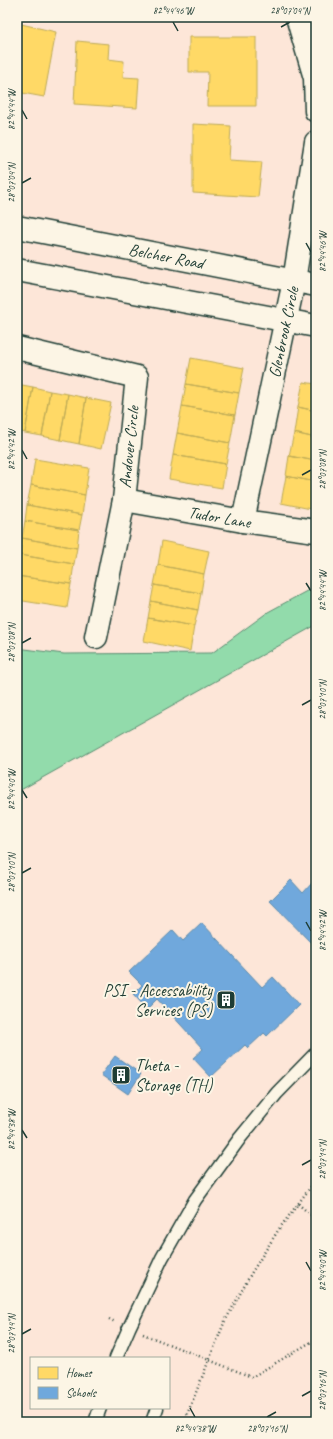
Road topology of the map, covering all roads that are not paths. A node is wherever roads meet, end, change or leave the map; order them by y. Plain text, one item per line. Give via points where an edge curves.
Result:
1 (297, 17) edge
2 (316, 111) edge
3 (316, 142) edge
4 (17, 227) edge
5 (17, 270) edge
6 (294, 281) junction
7 (316, 285) edge
8 (286, 321) junction
9 (316, 326) edge
10 (17, 348) edge
11 (124, 500) junction
12 (243, 521) junction
13 (316, 531) edge
14 (96, 637) dead end
15 (316, 1053) edge
16 (116, 1357) edge
17 (100, 1409) edge
18 (157, 1409) edge
19 (95, 1422) edge
20 (152, 1422) edge

1 - 2 street via 315,78
3 - 6 street, Glenbrook Circle
4 - 6 street, Belcher Road
5 - 8 street
6 - 7 street, Belcher Road
6 - 8 street, Glenbrook Circle
8 - 9 street
8 - 12 street, Glenbrook Circle
10 - 11 street, Andover Circle via 137,377
11 - 12 street, Tudor Lane
11 - 14 street, Andover Circle
12 - 13 street, Tudor Lane
15 - 16 lane via 277,1093 195,1200 162,1258
17 - 19 lane
18 - 20 lane

